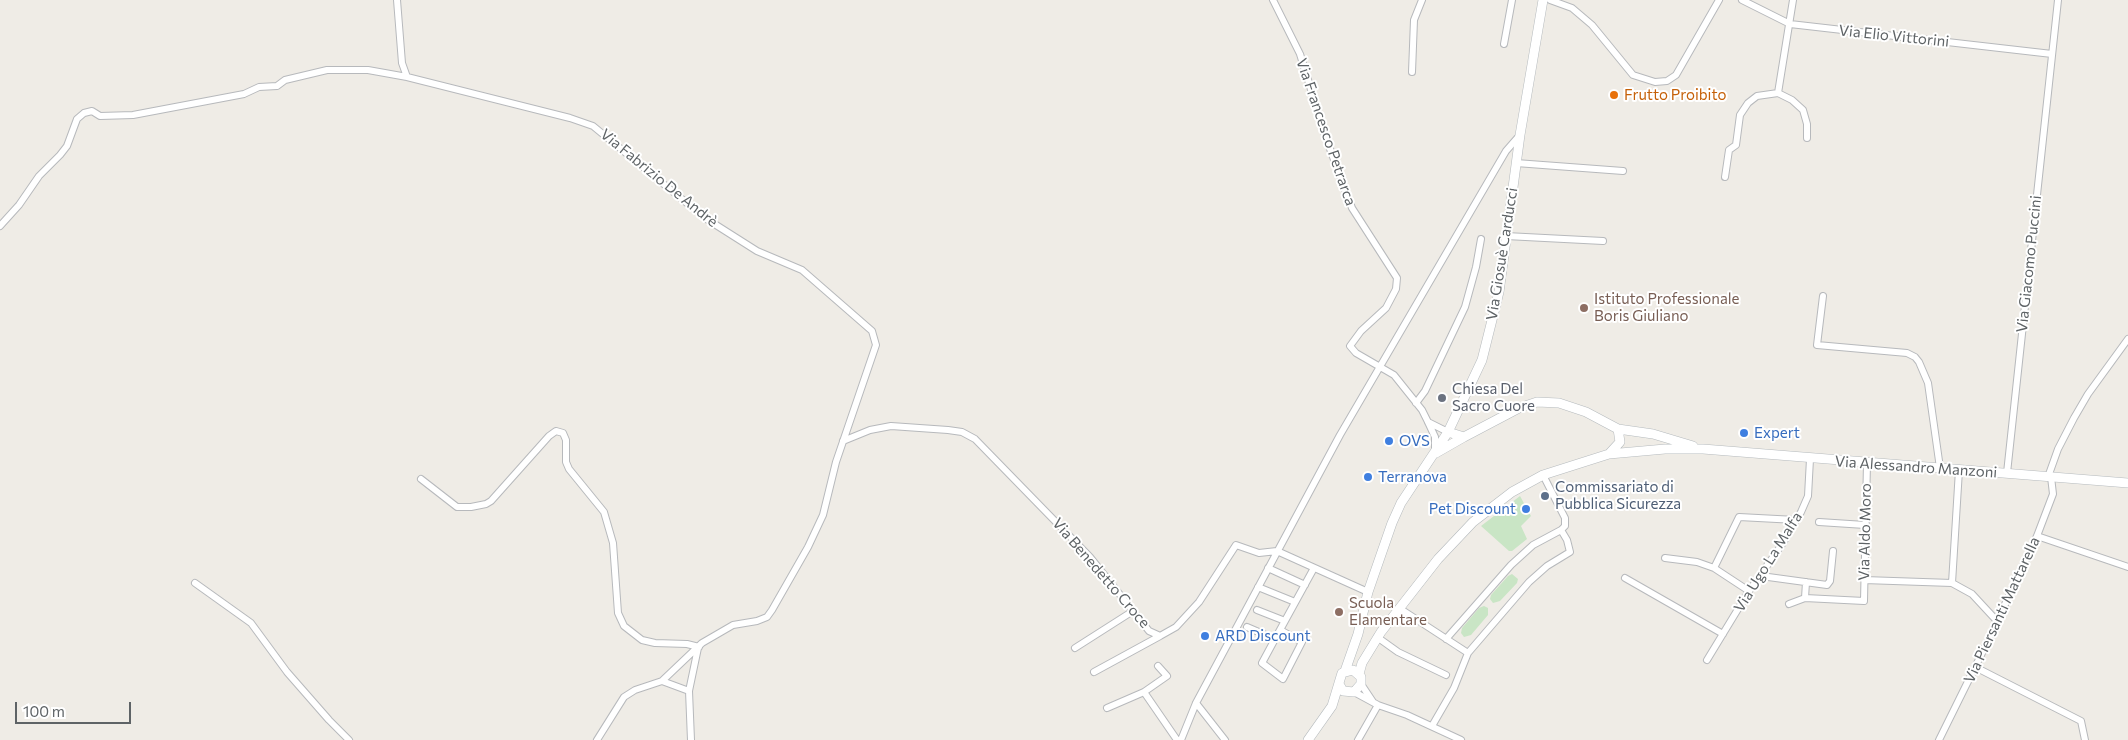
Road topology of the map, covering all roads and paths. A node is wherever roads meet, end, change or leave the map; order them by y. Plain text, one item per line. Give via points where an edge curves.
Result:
1 (397, 0) edge
2 (1273, 0) edge
3 (1422, 0) edge
4 (1512, 0) edge
5 (1543, 0) edge
6 (1550, 0) edge
7 (1719, 0) edge
8 (1742, 0) edge
9 (1793, 0) edge
10 (2058, 0) edge
11 (1790, 24) junction
12 (1504, 44) dead end
13 (2052, 54) junction
14 (1412, 72) dead end
15 (406, 77) junction
16 (1778, 93) junction
17 (1520, 135) junction
18 (1807, 138) dead end
19 (1516, 163) junction
20 (1623, 171) dead end
21 (1725, 177) dead end
22 (0, 226) edge
23 (1506, 236) junction
24 (1481, 239) dead end
25 (1603, 241) dead end
26 (1823, 296) dead end
27 (2128, 338) edge
28 (1381, 368) junction
29 (1416, 403) junction
30 (1428, 422) junction
31 (1618, 429) junction
32 (1448, 432) junction
33 (1464, 437) junction
34 (1671, 440) junction
35 (844, 441) junction
36 (1665, 449) junction
37 (1703, 449) junction
38 (1435, 453) junction
39 (1609, 454) junction
40 (1810, 458) junction
41 (1867, 463) junction
42 (1940, 468) junction
43 (1959, 470) junction
44 (2007, 474) junction
45 (1543, 475) junction
46 (2049, 477) junction
47 (421, 479) dead end
48 (2128, 483) edge
49 (1796, 520) junction
50 (1819, 522) dead end
51 (1865, 525) junction
52 (1561, 530) junction
53 (2037, 536) junction
54 (1277, 551) junction
55 (1833, 552) dead end
56 (1665, 558) dead end
57 (2128, 567) edge
58 (1268, 568) junction
59 (1314, 568) junction
60 (1714, 568) junction
61 (1761, 576) junction
62 (1626, 578) dead end
63 (1864, 580) junction
64 (1806, 582) junction
65 (1952, 583) junction
66 (195, 584) dead end
67 (1304, 584) junction
68 (1258, 587) junction
69 (1749, 591) junction
70 (1368, 592) junction
71 (1805, 598) junction
72 (1295, 602) junction
73 (1790, 604) dead end
74 (1399, 608) junction
75 (1257, 610) dead end
76 (1134, 611) junction
77 (1285, 621) junction
78 (1998, 621) junction
79 (1247, 627) dead end
80 (1280, 630) junction
81 (1723, 634) junction
82 (1160, 636) junction
83 (1377, 637) junction
84 (1275, 639) junction
85 (1446, 639) junction
86 (699, 646) junction
87 (1075, 648) dead end
88 (1468, 653) junction
89 (1707, 660) dead end
90 (1158, 666) dead end
91 (1975, 667) junction
92 (1345, 671) junction
93 (1094, 672) dead end
94 (1359, 674) junction
95 (1446, 675) dead end
96 (662, 681) junction
97 (1339, 684) junction
98 (1361, 684) junction
99 (689, 691) junction
100 (1144, 692) junction
101 (1351, 692) junction
102 (1196, 703) junction
103 (1376, 704) junction
104 (1332, 706) junction
105 (1107, 708) dead end
106 (1432, 726) junction
107 (349, 740) edge
108 (597, 740) edge
109 (691, 740) edge
110 (1177, 740) edge
111 (1180, 740) edge
112 (1225, 740) edge
113 (1308, 740) edge
114 (1358, 740) edge
115 (1461, 740) edge
116 (1939, 740) edge
117 (2084, 740) edge

1 - 15 street
2 - 28 street, Via Francesco Petrarca via 1300,54 1352,208 1398,278 1386,308 1350,346
3 - 14 street via 1414,20
4 - 12 street
5 - 17 main road, Via Giosuè Carducci
6 - 7 street via 1572,8 1592,24 1633,75 1655,82 1667,81 1676,75
8 - 11 street, Via Elio Vittorini
9 - 11 street
10 - 13 street, Via Giacomo Puccini
11 - 13 street, Via Elio Vittorini
11 - 16 street
13 - 44 street, Via Giacomo Puccini
15 - 22 street, Via Fabrizio De Andrè via 368,70 327,70 285,80 277,86 259,87 244,94 133,115 84,113 77,118 64,150
15 - 35 street, Via Fabrizio De Andrè via 593,126 705,218 757,251 802,270 875,336 876,345
16 - 18 street via 1803,110
16 - 21 street via 1757,96 1740,115 1736,146 1729,150
17 - 19 main road, Via Giosuè Carducci
17 - 28 street via 1506,151
19 - 20 street
19 - 23 main road, Via Giosuè Carducci
23 - 25 street
23 - 32 main road, Via Giosuè Carducci via 1499,292 1482,360
24 - 29 street via 1465,307 1425,391
26 - 42 street via 1817,345 1907,353 1919,362 1928,383
27 - 46 street, Via Piersanti Mattarella via 2074,418 2058,449
28 - 29 street, Via Francesco Petrarca via 1394,375
28 - 54 street via 1340,435
29 - 30 street, Via Francesco Petrarca
30 - 32 street
30 - 38 street, Via Francesco Petrarca via 1435,437
31 - 33 main road via 1586,412 1537,402
31 - 34 main road
31 - 39 main road via 1620,442
32 - 33 main road
32 - 38 main road, Via Giosuè Carducci
33 - 38 main road
34 - 36 main road via 1671,447
34 - 37 main road
35 - 76 street, Via Benedetto Croce via 870,430 891,426 955,431 975,439 1090,557
35 - 86 street via 822,515 808,547 772,610 767,617 733,625
36 - 37 main road
36 - 39 main road
37 - 40 main road, Via Alessandro Manzoni
38 - 70 main road, Via Giosuè Carducci via 1401,503
39 - 45 main road
40 - 41 main road, Via Alessandro Manzoni
40 - 49 street, Via Ugo La Malfa via 1808,496
41 - 42 main road, Via Alessandro Manzoni
41 - 51 street, Via Aldo Moro
42 - 43 main road, Via Alessandro Manzoni
43 - 44 main road, Via Alessandro Manzoni
43 - 65 street
44 - 46 main road, Via Alessandro Manzoni
45 - 52 street via 1565,518 1565,526
45 - 74 main road via 1512,492 1473,522
46 - 48 main road, Via Alessandro Manzoni
46 - 53 street, Via Piersanti Mattarella via 2053,494
47 - 86 street via 453,506 480,506 491,501 549,436 556,432 563,434 568,469 604,512 613,543 618,614 624,626 642,640
49 - 60 street via 1739,517
49 - 61 street, Via Ugo La Malfa
50 - 51 street
51 - 63 street, Via Aldo Moro
52 - 85 street via 1533,545 1511,565
52 - 88 street via 1568,540 1570,552 1529,582
53 - 57 street
53 - 78 street, Via Piersanti Mattarella
54 - 58 street
54 - 59 street, Via Benedetto Croce
54 - 82 street, Via Benedetto Croce via 1259,553 1236,545 1199,602 1176,627
55 - 64 street via 1827,585
56 - 60 street
58 - 67 street
58 - 68 street
59 - 67 street
59 - 70 street, Via Benedetto Croce
60 - 69 street
61 - 64 street
61 - 69 street, Via Ugo La Malfa
62 - 81 street
63 - 65 street
63 - 71 street, Via Aldo Moro via 1864,601
64 - 71 street
65 - 78 street via 1972,594
66 - 107 street via 251,623 286,672
67 - 72 street
68 - 72 street
68 - 102 street
69 - 81 street, Via Ugo La Malfa
70 - 92 main road, Via Giosuè Carducci
71 - 73 street
72 - 77 street
74 - 83 main road
74 - 85 street
75 - 77 street
76 - 82 street, Via Benedetto Croce via 1150,631
76 - 87 street
77 - 80 street
78 - 91 street, Via Piersanti Mattarella
79 - 84 street
80 - 84 street
80 - 84 street via 1302,642 1283,679 1262,663
81 - 89 street, Via Ugo La Malfa
82 - 93 street
83 - 94 main road
83 - 95 street via 1398,652
85 - 88 street
86 - 96 street
86 - 99 street
88 - 106 street via 1454,688
90 - 100 street via 1167,676
91 - 116 street, Via Piersanti Mattarella
91 - 117 street via 2081,721
92 - 94 main road via 1353,670
92 - 97 main road
94 - 98 main road
96 - 99 street
96 - 108 street via 643,686 624,697
97 - 101 main road
97 - 104 main road
98 - 101 main road
98 - 103 street
99 - 109 street
100 - 105 street
100 - 110 street
101 - 103 street
101 - 104 main road
102 - 111 street
102 - 112 street
103 - 106 street
103 - 114 street
104 - 113 main road
106 - 115 street

